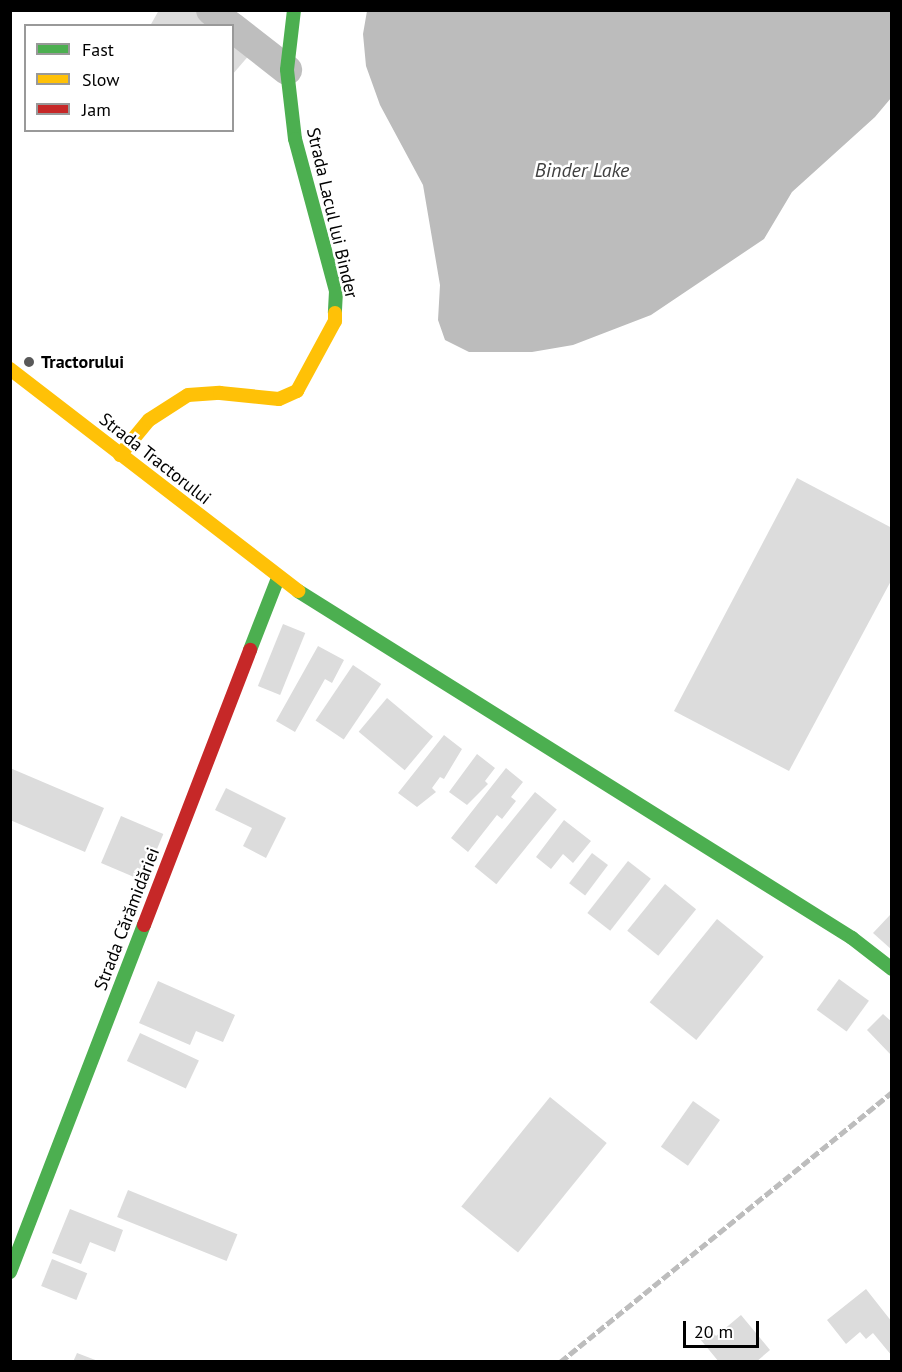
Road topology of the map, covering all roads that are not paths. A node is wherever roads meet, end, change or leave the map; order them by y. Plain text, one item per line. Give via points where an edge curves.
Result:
1 (211, 10) edge
2 (294, 10) edge
3 (228, 24) edge
4 (234, 28) edge
5 (287, 70) junction
6 (10, 369) edge
7 (120, 455) junction
8 (278, 578) junction
9 (891, 969) edge
10 (10, 1272) edge

1 - 3 street
2 - 5 street, Strada Lacul lui Binder
4 - 5 street
5 - 7 street, Strada Lacul lui Binder via 295,139 336,291 335,321 297,391 279,399 220,393 188,395 149,420
6 - 7 street, Strada Tractorului
7 - 8 street, Strada Tractorului
8 - 9 street, Strada Tractorului via 852,938
8 - 10 street, Strada Cărămidăriei

